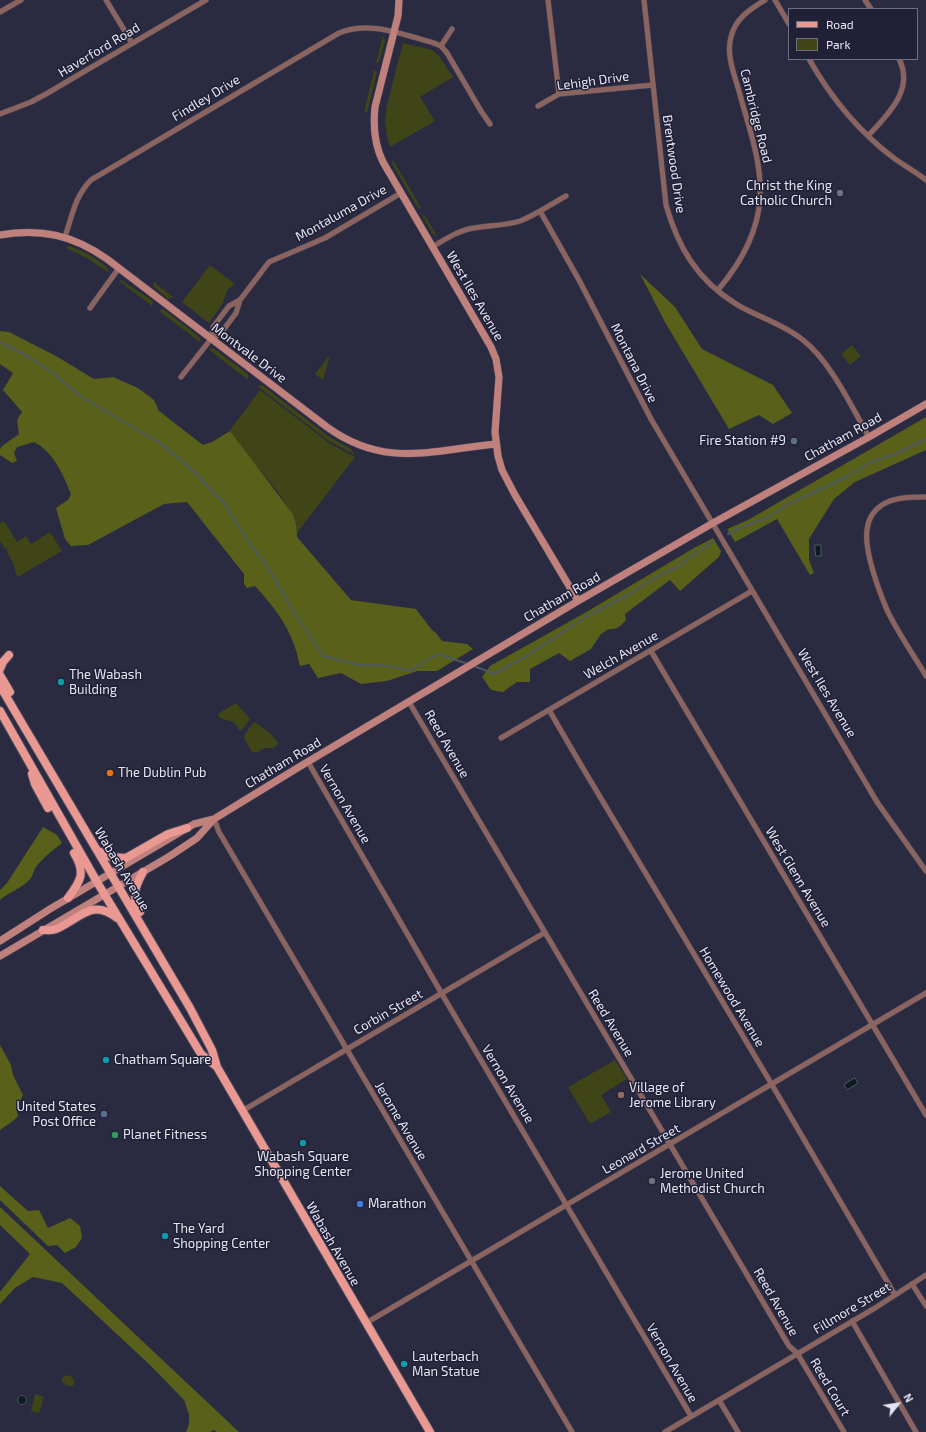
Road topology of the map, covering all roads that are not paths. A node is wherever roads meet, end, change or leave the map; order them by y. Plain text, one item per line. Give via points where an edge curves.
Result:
1 (20, 0) edge
2 (106, 0) edge
3 (206, 0) edge
4 (399, 0) edge
5 (548, 0) edge
6 (644, 0) edge
7 (765, 0) edge
8 (775, 0) edge
9 (0, 12) edge
10 (788, 22) edge
11 (452, 29) dead end
12 (394, 33) junction
13 (132, 43) junction
14 (441, 46) junction
15 (810, 60) edge
16 (899, 60) edge
17 (653, 85) junction
18 (558, 94) junction
19 (538, 106) dead end
20 (0, 114) edge
21 (490, 124) dead end
22 (868, 136) junction
23 (926, 180) edge
24 (401, 193) junction
25 (566, 196) dead end
26 (540, 211) junction
27 (0, 235) edge
28 (65, 237) junction
29 (432, 247) junction
30 (119, 268) junction
31 (718, 290) junction
32 (240, 300) junction
33 (90, 308) dead end
34 (211, 338) junction
35 (181, 377) dead end
36 (926, 404) edge
37 (869, 437) junction
38 (496, 444) junction
39 (926, 497) edge
40 (713, 523) junction
41 (752, 591) junction
42 (578, 601) junction
43 (651, 651) junction
44 (9, 655) dead end
45 (0, 670) edge
46 (0, 675) edge
47 (926, 676) edge
48 (0, 686) edge
49 (409, 702) junction
50 (549, 710) junction
51 (0, 711) edge
52 (28, 734) junction
53 (501, 738) dead end
54 (28, 762) junction
55 (308, 762) junction
56 (214, 820) junction
57 (187, 828) junction
58 (97, 850) junction
59 (926, 871) edge
60 (143, 872) junction
61 (111, 874) junction
62 (97, 882) junction
63 (119, 886) junction
64 (105, 894) junction
65 (68, 898) junction
66 (121, 921) junction
67 (43, 930) junction
68 (544, 933) junction
69 (0, 941) edge
70 (151, 941) junction
71 (0, 956) edge
72 (442, 993) junction
73 (926, 993) edge
74 (873, 1025) junction
75 (347, 1049) junction
76 (217, 1067) junction
77 (772, 1085) junction
78 (242, 1111) junction
79 (926, 1115) edge
80 (671, 1144) junction
81 (567, 1205) junction
82 (471, 1262) junction
83 (926, 1275) edge
84 (912, 1284) junction
85 (896, 1295) junction
86 (926, 1306) edge
87 (852, 1321) junction
88 (366, 1323) junction
89 (797, 1354) junction
90 (719, 1400) junction
91 (690, 1416) junction
92 (430, 1432) edge
93 (572, 1432) edge
94 (665, 1432) edge
95 (738, 1432) edge
96 (844, 1432) edge
97 (916, 1432) edge

1 - 9 street
2 - 13 street
3 - 13 street, Haverford Road
4 - 12 main road, West Iles Avenue
5 - 18 street
6 - 17 street, Brentwood Drive
7 - 31 street, Cambridge Road via 741,18 731,37 732,64 754,142 760,198 758,214 747,246 735,268
8 - 10 street
11 - 14 street
12 - 14 street, Findley Drive
12 - 24 main road, West Iles Avenue via 375,107 374,127 380,156
12 - 28 street, Findley Drive via 367,27 339,33 100,174 87,184 79,196
13 - 20 street, Haverford Road via 46,94
14 - 21 street
15 - 22 street via 837,103
16 - 22 street via 903,80 899,98
17 - 18 street, Lehigh Drive
17 - 31 street, Brentwood Drive via 666,205 672,226 687,258
18 - 19 street, Lehigh Drive
22 - 23 street
24 - 29 main road, West Iles Avenue
24 - 32 street, Montaluma Drive via 325,238 269,262
25 - 26 street
26 - 29 street via 511,223 464,230
26 - 40 street, Montana Drive via 579,280 638,396
27 - 28 main road, Montvale Drive via 26,232
28 - 30 main road, Montvale Drive via 88,247
29 - 38 main road, West Iles Avenue via 487,339 496,359 499,376
30 - 33 street
30 - 34 main road, Montvale Drive
31 - 37 street, Brentwood Drive via 736,304 779,324 803,340 829,369
32 - 34 street, Montaluma Drive via 236,313 221,333
32 - 34 street, Montaluma Drive via 229,306 213,327
34 - 35 street
34 - 38 main road, Montvale Drive via 336,434 364,447 391,454 415,455
36 - 37 main road, Chatham Road
37 - 40 main road, Chatham Road
38 - 42 main road, West Iles Avenue via 507,480
39 - 47 street via 903,498 883,504 870,517 866,539 888,611
40 - 41 street, West Iles Avenue
40 - 42 main road, Chatham Road
41 - 43 street, Welch Avenue
41 - 59 street, West Iles Avenue via 877,802
42 - 49 main road, Chatham Road
43 - 50 street, Welch Avenue
43 - 74 street, West Glenn Avenue
44 - 45 main road
46 - 52 main road via 23,715
48 - 52 main road, Wabash Avenue
49 - 55 main road, Chatham Road
49 - 68 street, Reed Avenue
50 - 53 street, Welch Avenue
50 - 77 street, Homewood Avenue
51 - 54 main road, Wabash Avenue
52 - 58 main road, Wabash Avenue
54 - 62 main road, Wabash Avenue
54 - 65 main road via 35,784 81,866 81,878
55 - 56 main road, Chatham Road
55 - 72 street, Vernon Avenue
56 - 57 main road, Chatham Road
56 - 60 main road, Chatham Road via 197,838
56 - 75 street, Jerome Avenue
57 - 58 main road via 168,834 126,858 112,857
57 - 61 main road, Chatham Road
58 - 61 main road, Wabash Avenue
60 - 63 main road, Chatham Road
60 - 70 main road via 134,899 151,930
61 - 62 main road, Chatham Road
61 - 63 main road, Wabash Avenue
62 - 64 main road, Wabash Avenue
62 - 65 main road, Chatham Road
63 - 64 main road, Chatham Road
63 - 70 main road, Wabash Avenue
64 - 66 main road, Wabash Avenue
64 - 67 main road, Chatham Road
65 - 69 main road, Chatham Road
66 - 67 main road via 111,913 98,909 89,910 55,930
66 - 76 main road, Wabash Avenue via 201,1054
67 - 71 main road, Chatham Road
68 - 72 street, Corbin Street
68 - 80 street, Reed Avenue
70 - 76 main road, Wabash Avenue via 212,1050
72 - 75 street, Corbin Street
72 - 81 street, Vernon Avenue
73 - 74 street, Leonard Street
74 - 77 street, Leonard Street
74 - 79 street, West Glenn Avenue
75 - 78 street, Corbin Street
75 - 82 street, Jerome Avenue
76 - 78 main road, Wabash Avenue
77 - 80 street, Leonard Street
77 - 85 street, Homewood Avenue
78 - 88 main road, Wabash Avenue
80 - 81 street, Leonard Street
80 - 89 street, Reed Avenue via 789,1346
81 - 82 street, Leonard Street
81 - 91 street, Vernon Avenue
82 - 88 street, Leonard Street
82 - 93 street, Jerome Avenue
83 - 84 street, Fillmore Street
84 - 85 street, Fillmore Street
84 - 86 street
85 - 87 street, Fillmore Street
87 - 89 street, Fillmore Street
87 - 97 street
88 - 92 main road, Wabash Avenue
89 - 90 street, Fillmore Street
89 - 96 street, Reed Court
90 - 91 street, Fillmore Street
90 - 95 street
91 - 94 street, Fillmore Street

